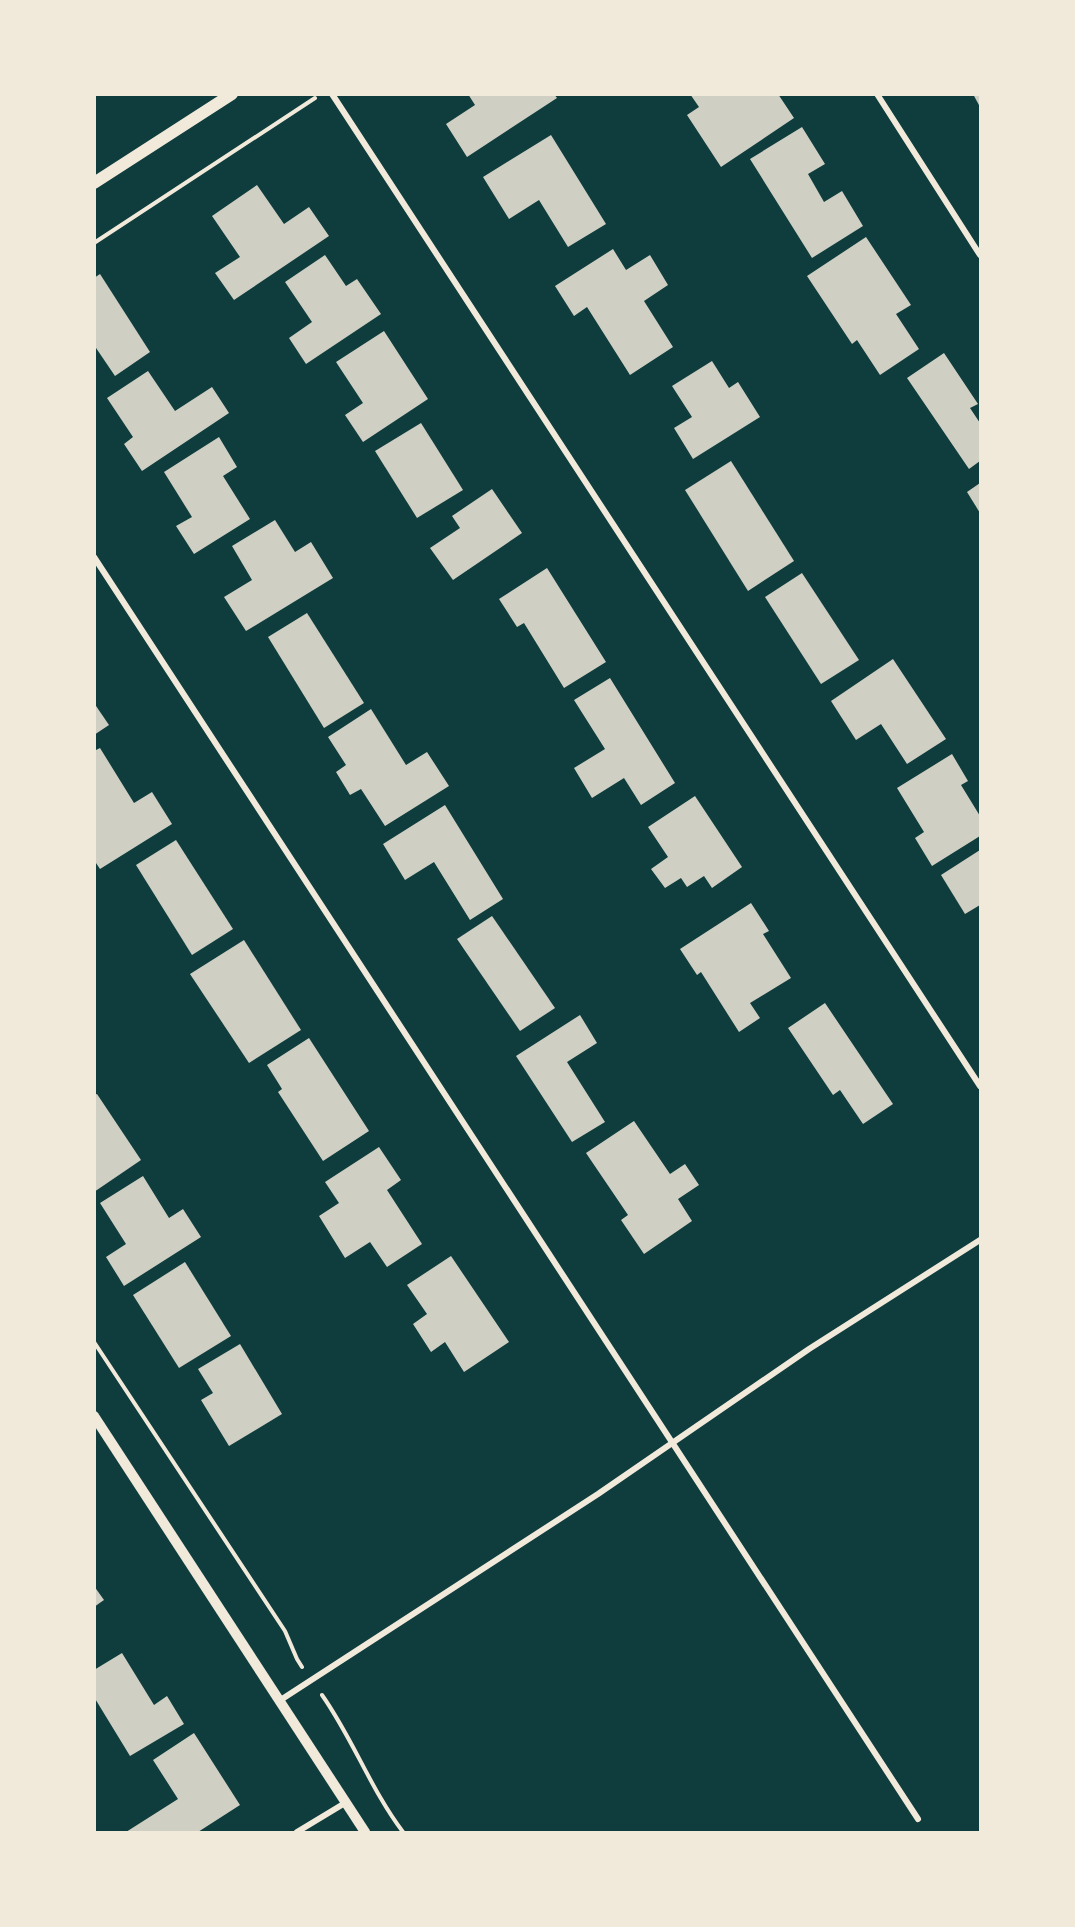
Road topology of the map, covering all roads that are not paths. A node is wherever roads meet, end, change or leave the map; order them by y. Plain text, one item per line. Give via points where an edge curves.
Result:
1 (232, 94) edge
2 (332, 94) edge
3 (877, 94) edge
4 (94, 183) edge
5 (981, 255) edge
6 (94, 557) edge
7 (981, 1086) edge
8 (981, 1240) edge
9 (94, 1416) edge
10 (673, 1443) junction
11 (279, 1701) junction
12 (345, 1803) junction
13 (918, 1819) dead end
14 (297, 1833) edge
15 (365, 1833) edge

1 - 4 main road
2 - 7 street
3 - 5 street
6 - 10 street
8 - 10 street via 809,1349
9 - 11 street
10 - 11 street
10 - 13 street
11 - 12 street
12 - 14 street
12 - 15 street

